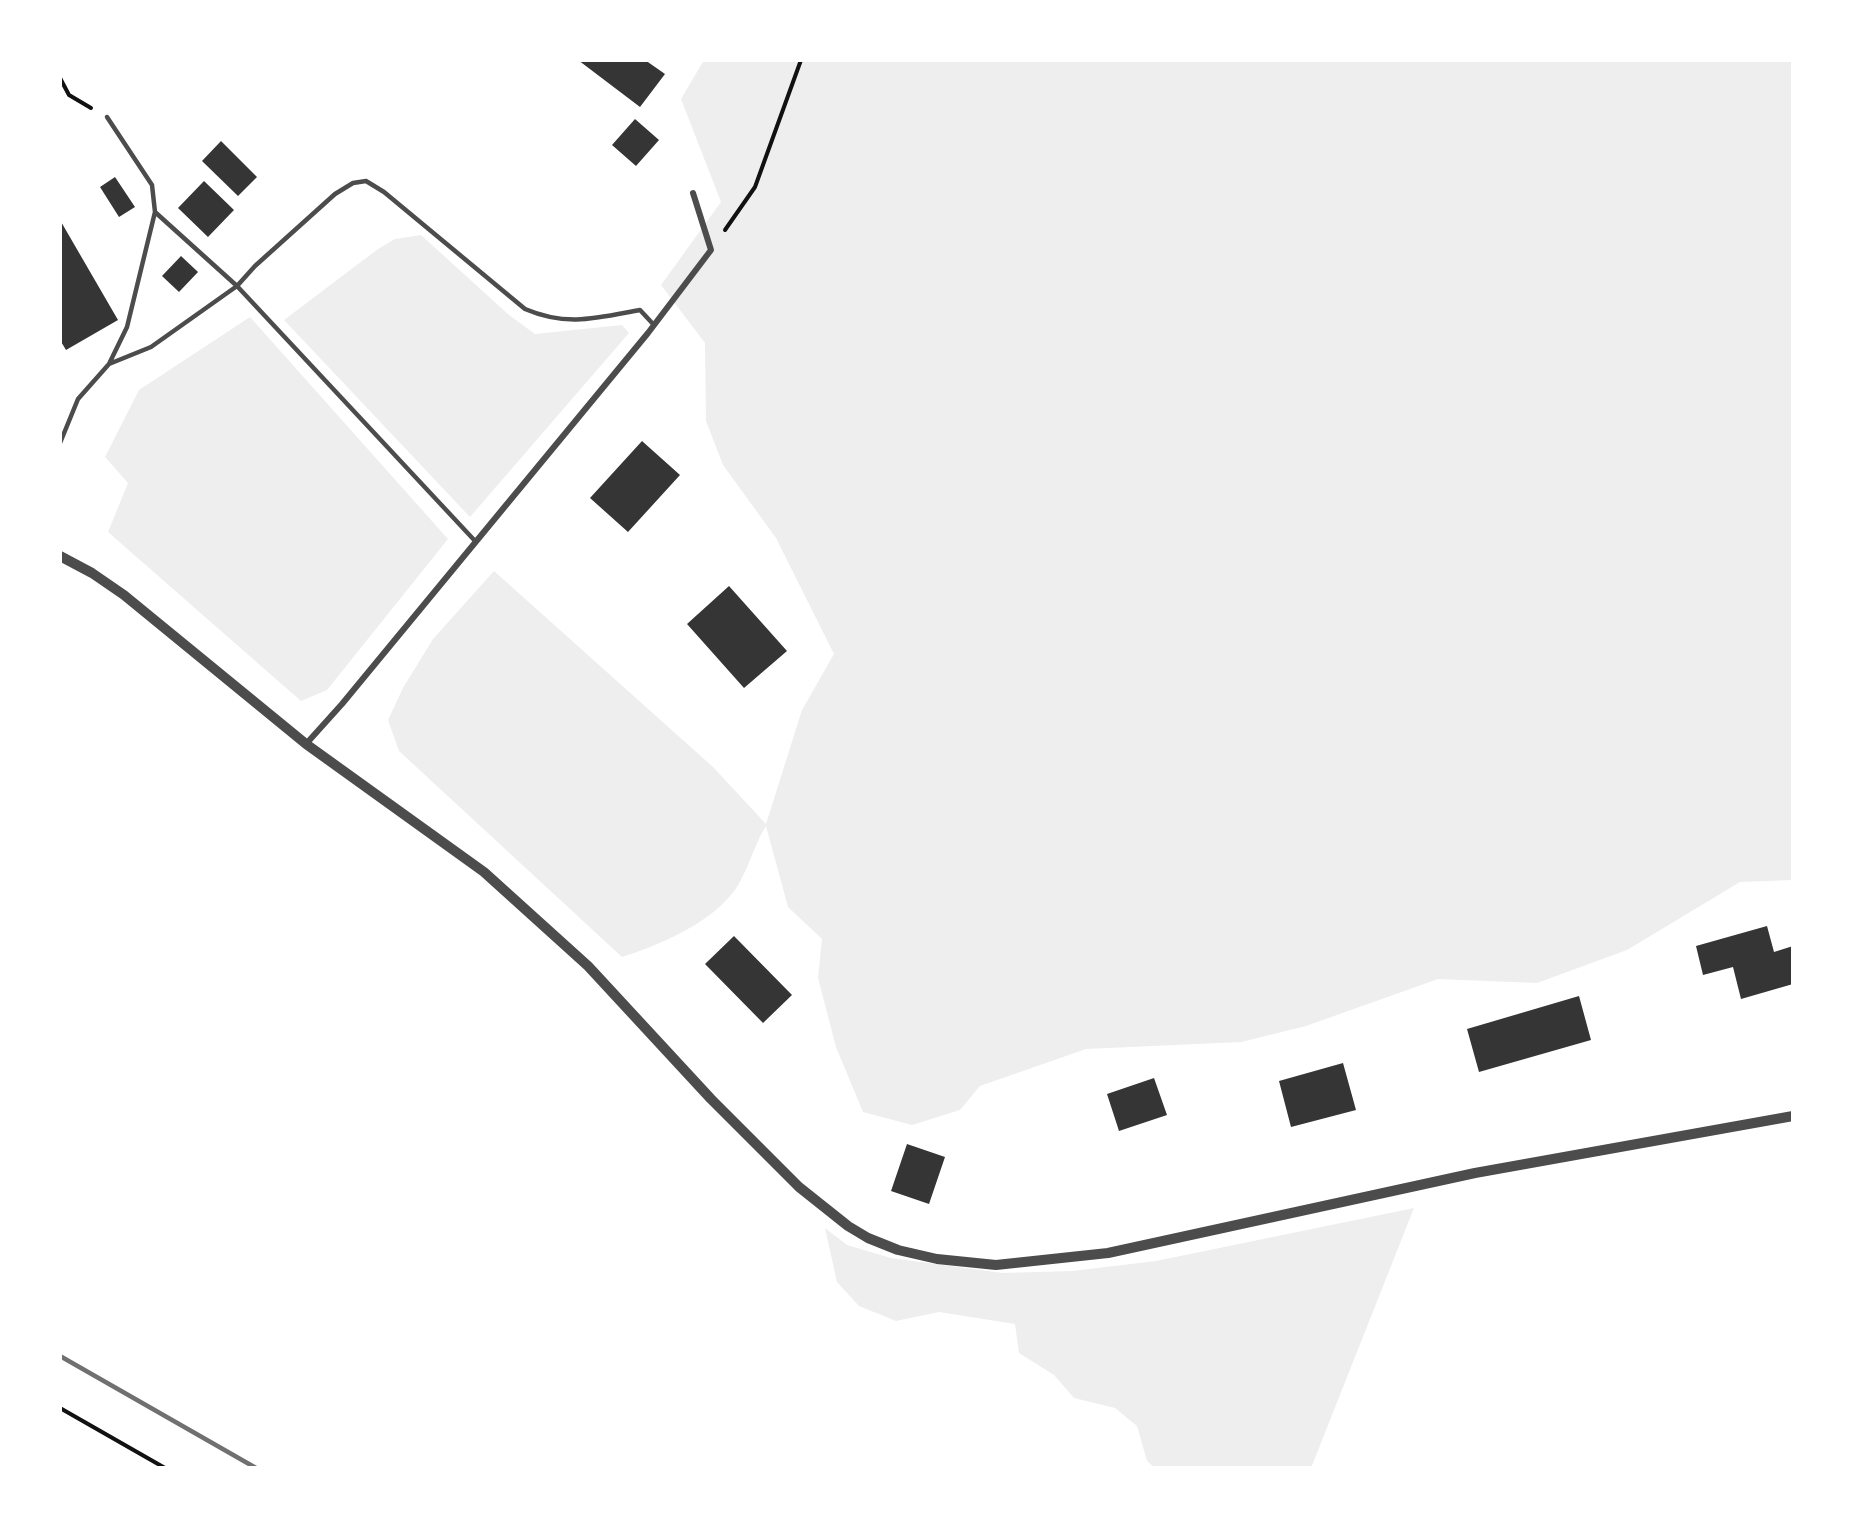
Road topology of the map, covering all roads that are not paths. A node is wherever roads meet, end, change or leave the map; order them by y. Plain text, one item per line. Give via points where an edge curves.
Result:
1 (107, 117) road end
2 (693, 193) dead end
3 (155, 212) junction
4 (237, 286) junction
5 (654, 325) junction
6 (109, 364) junction
7 (60, 443) edge
8 (476, 542) junction
9 (60, 556) edge
10 (306, 744) junction
11 (1793, 1116) edge

1 - 3 lane via 152,184
2 - 5 street via 711,250
3 - 4 lane
3 - 6 lane via 127,327
4 - 5 lane via 335,194 353,183 366,181 525,309 544,317 578,322 640,310
4 - 6 lane via 151,347
4 - 8 lane
5 - 8 street
6 - 7 lane via 78,399
8 - 10 street
9 - 10 street via 124,595
10 - 11 street via 484,872 558,936 755,1144 829,1212 868,1238 916,1256 996,1265 1108,1253 1475,1173

